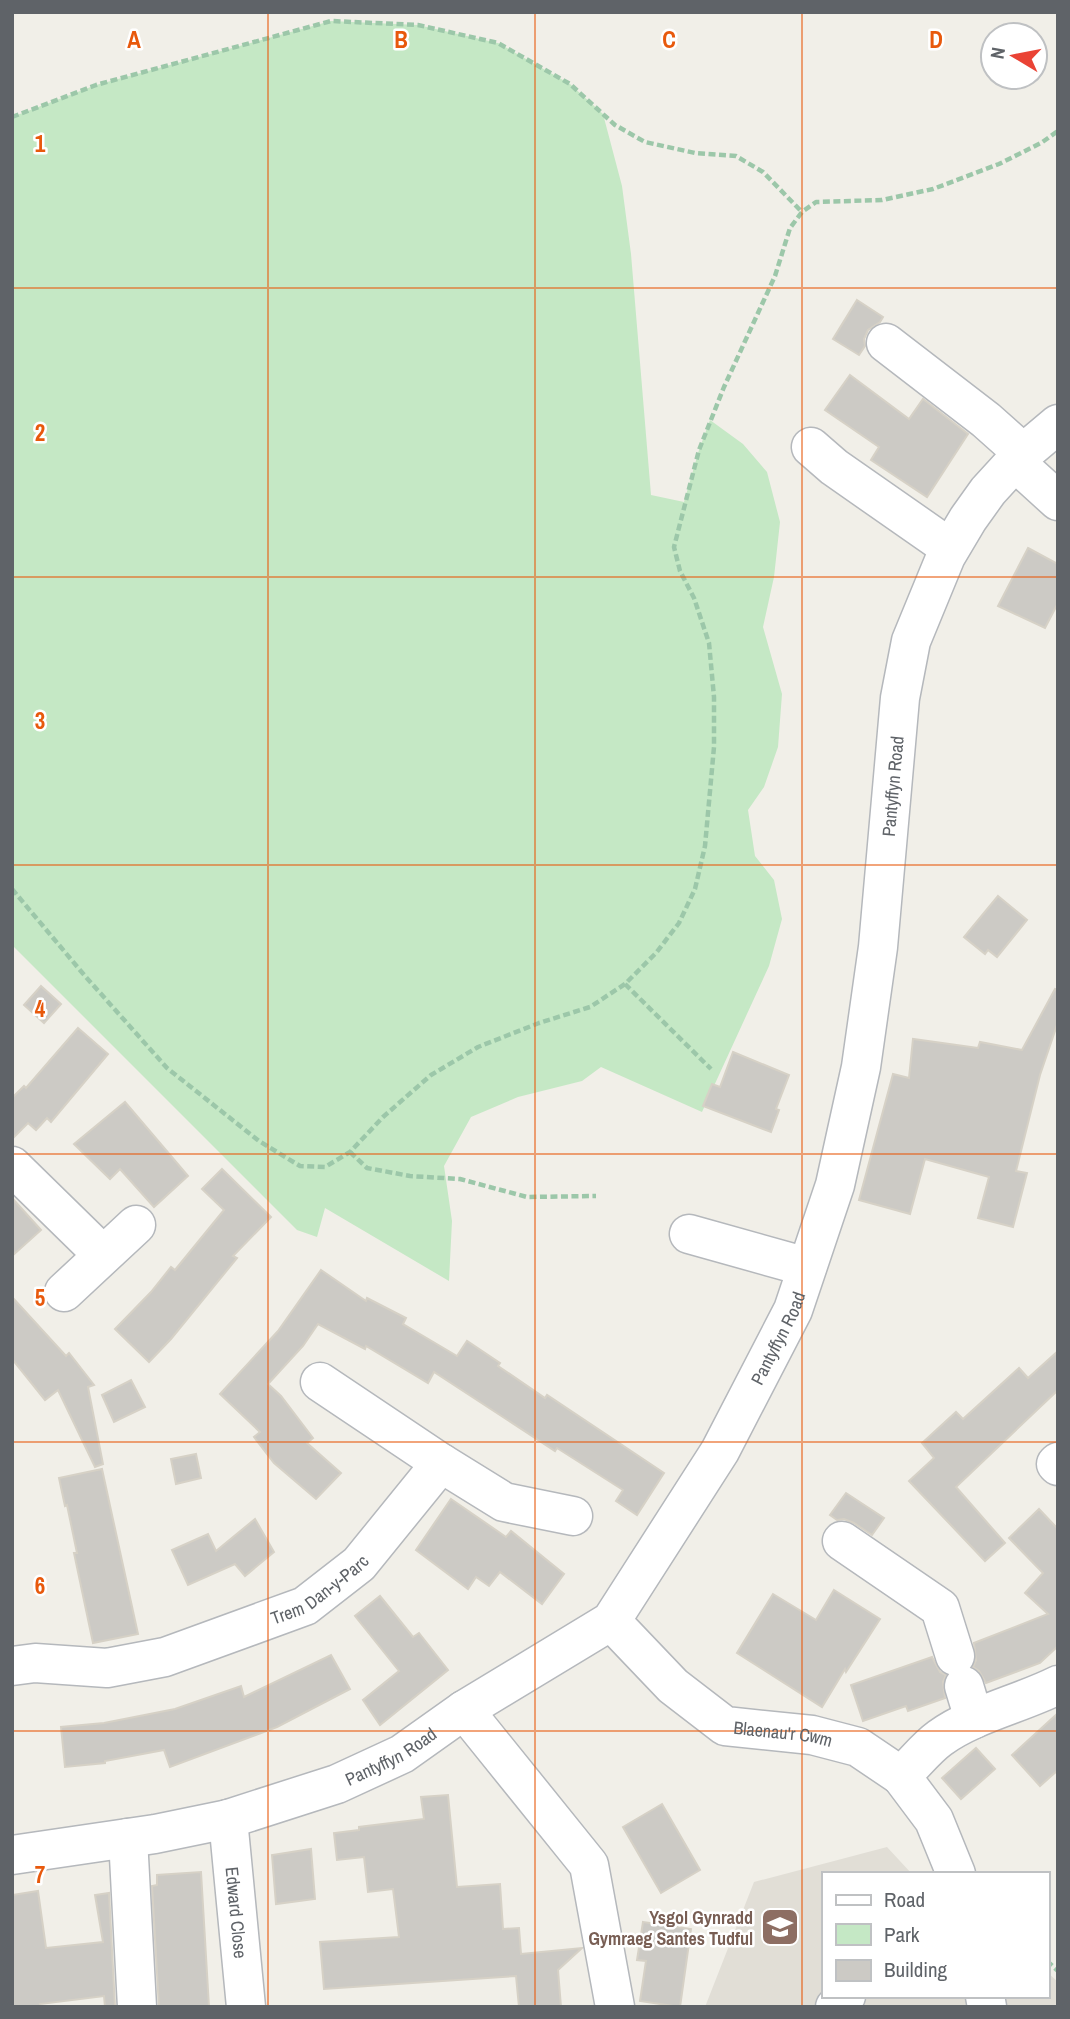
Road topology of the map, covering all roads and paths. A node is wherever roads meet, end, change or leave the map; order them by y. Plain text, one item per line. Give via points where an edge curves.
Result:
1 (12, 117) edge
2 (1058, 131) edge
3 (802, 212) junction
4 (886, 343) dead end
5 (1058, 424) edge
6 (811, 446) dead end
7 (1019, 458) junction
8 (1058, 500) edge
9 (950, 548) junction
10 (12, 889) edge
11 (625, 984) junction
12 (711, 1069) dead end
13 (350, 1152) junction
14 (12, 1166) edge
15 (596, 1196) dead end
16 (136, 1225) dead end
17 (689, 1234) dead end
18 (103, 1255) junction
19 (807, 1267) junction
20 (64, 1292) dead end
21 (320, 1382) dead end
22 (441, 1463) junction
23 (573, 1516) dead end
24 (842, 1541) dead end
25 (611, 1621) junction
26 (12, 1666) edge
27 (1058, 1685) edge
28 (964, 1687) junction
29 (464, 1710) junction
30 (901, 1776) junction
31 (228, 1819) junction
32 (128, 1838) junction
33 (12, 1855) edge
34 (955, 1872) edge
35 (137, 2007) edge
36 (246, 2007) edge
37 (615, 2007) edge

1 - 3 path via 96,85 331,21 418,25 498,43 570,85 615,125 645,142 736,156 763,172
2 - 3 path via 999,164 933,189 882,200 817,202
3 - 11 path via 790,228 775,276 724,387 684,502 674,547 709,643 714,697 705,846 695,889 679,923
4 - 7 street via 986,420
5 - 7 street, Pantyffyn Road
6 - 9 street
7 - 8 street
7 - 9 street, Pantyffyn Road via 981,500
9 - 19 street, Pantyffyn Road via 911,641 900,698 878,947 861,1067 835,1185
10 - 13 path via 167,1068 260,1141 300,1166 325,1167
11 - 12 path
11 - 13 path via 590,1007 478,1047 431,1075
13 - 15 path via 367,1168 460,1180 527,1197
14 - 18 street
16 - 18 street
17 - 19 street
18 - 20 street
19 - 25 street, Pantyffyn Road via 793,1310 720,1451
21 - 22 street
22 - 23 street via 504,1502
22 - 26 street, Trem Dan-y-Parc via 359,1564 305,1606 165,1657 107,1668 35,1662
24 - 28 street via 940,1608
25 - 29 street, Pantyffyn Road
25 - 30 street, Blaenau'r Cwm via 673,1686 725,1726 812,1735 858,1747
27 - 28 street via 1028,1700
28 - 30 street via 939,1739
29 - 31 street, Pantyffyn Road via 402,1754 337,1784
29 - 37 street via 589,1865
30 - 34 street, Blaenau'r Cwm via 934,1820
31 - 32 street, Pantyffyn Road
31 - 36 street, Edward Close
32 - 33 street, Pantyffyn Road
32 - 35 street

